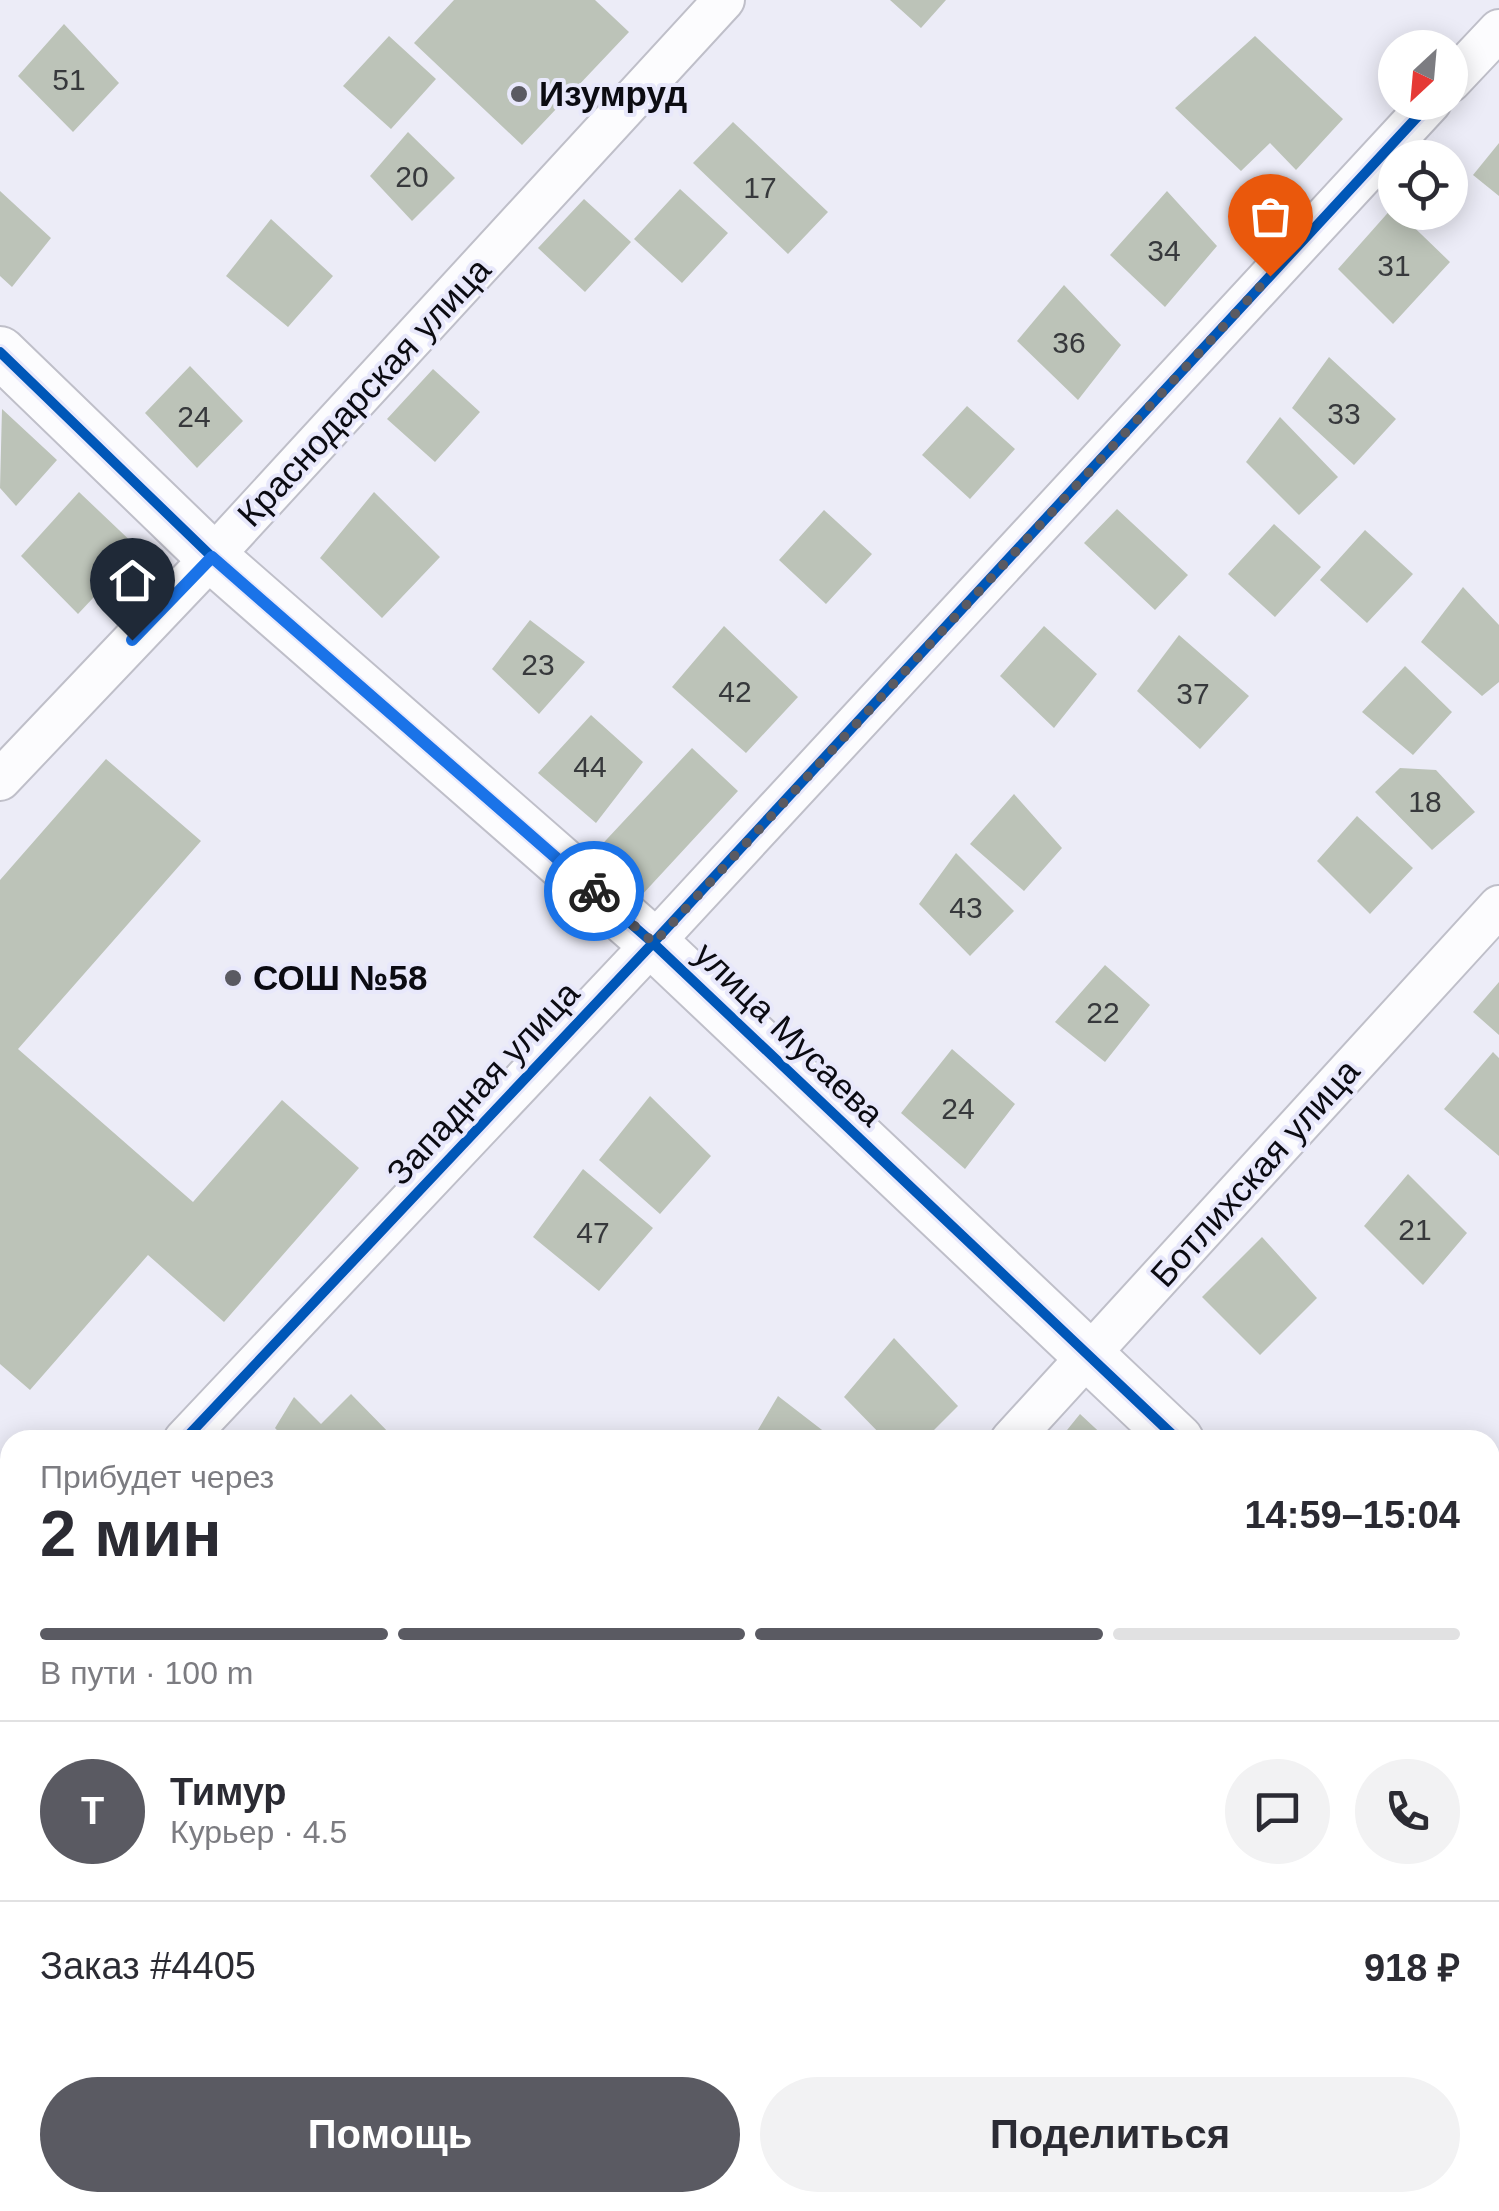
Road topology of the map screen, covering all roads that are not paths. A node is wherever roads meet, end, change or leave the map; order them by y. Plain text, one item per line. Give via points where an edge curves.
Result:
1 (724, 0) edge
2 (1499, 30) edge
3 (1468, 63) edge
4 (1415, 120) edge
5 (0, 352) edge
6 (212, 557) junction
7 (0, 780) edge
8 (1499, 906) edge
9 (654, 943) junction
10 (1088, 1358) junction
11 (193, 1430) edge
12 (1020, 1430) edge
13 (1167, 1430) edge

1 - 6 street, Краснодарская улица
2 - 3 street
4 - 9 street, Западная улица
5 - 6 street, улица Мусаева
6 - 7 street, Краснодарская улица
6 - 9 street, улица Мусаева
8 - 10 street, Ботлихская улица
9 - 10 street, улица Мусаева
9 - 11 street, Западная улица
10 - 12 street, Ботлихская улица
10 - 13 street, улица Мусаева

